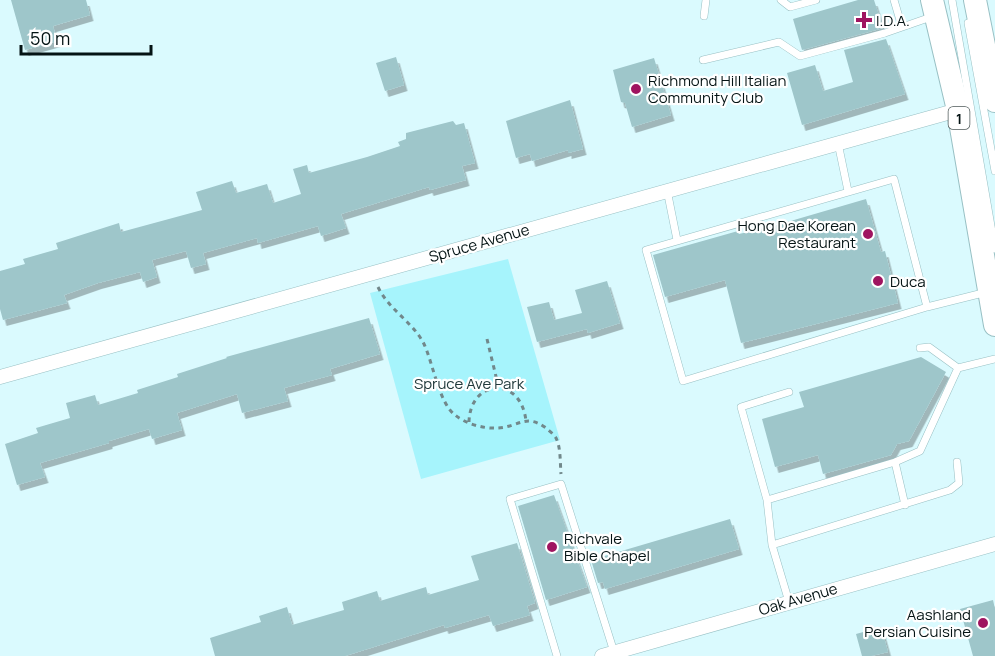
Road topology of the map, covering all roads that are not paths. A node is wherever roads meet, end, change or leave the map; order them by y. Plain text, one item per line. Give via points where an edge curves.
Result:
1 (706, 0) edge
2 (781, 0) edge
3 (816, 0) edge
4 (894, 0) edge
5 (940, 5) edge
6 (971, 6) edge
7 (704, 16) dead end
8 (902, 27) junction
9 (703, 60) dead end
10 (995, 101) edge
11 (958, 110) junction
12 (838, 142) junction
13 (995, 171) edge
14 (667, 190) junction
15 (848, 191) junction
16 (677, 240) junction
17 (995, 249) edge
18 (989, 291) junction
19 (927, 307) junction
20 (995, 325) edge
21 (920, 348) dead end
22 (995, 359) edge
23 (958, 368) junction
24 (0, 377) edge
25 (789, 392) dead end
26 (895, 462) junction
27 (957, 462) dead end
28 (767, 500) junction
29 (905, 505) junction
30 (995, 544) edge
31 (772, 545) junction
32 (789, 602) junction
33 (608, 654) edge
34 (557, 656) edge

1 - 7 lane
2 - 3 lane via 790,7
4 - 8 lane
5 - 8 lane
5 - 11 main road, 1
5 - 17 lane
6 - 10 main road
6 - 13 lane
8 - 9 lane via 800,56 779,42
11 - 12 street, Spruce Avenue
11 - 18 main road, 1
12 - 14 street, Spruce Avenue
12 - 15 lane
14 - 16 lane
14 - 24 street, Spruce Avenue
15 - 16 lane
15 - 19 lane via 894,179
16 - 19 lane via 646,250 683,381
18 - 19 lane
18 - 20 main road, 1
21 - 23 lane via 929,347
22 - 23 lane
23 - 26 lane via 920,451
25 - 28 lane via 741,407
26 - 28 lane
26 - 29 lane
27 - 29 lane via 959,483 950,490
28 - 31 lane
29 - 31 lane
30 - 32 street, Oak Avenue
31 - 32 lane
32 - 33 street, Oak Avenue
33 - 34 lane via 561,484 510,499

